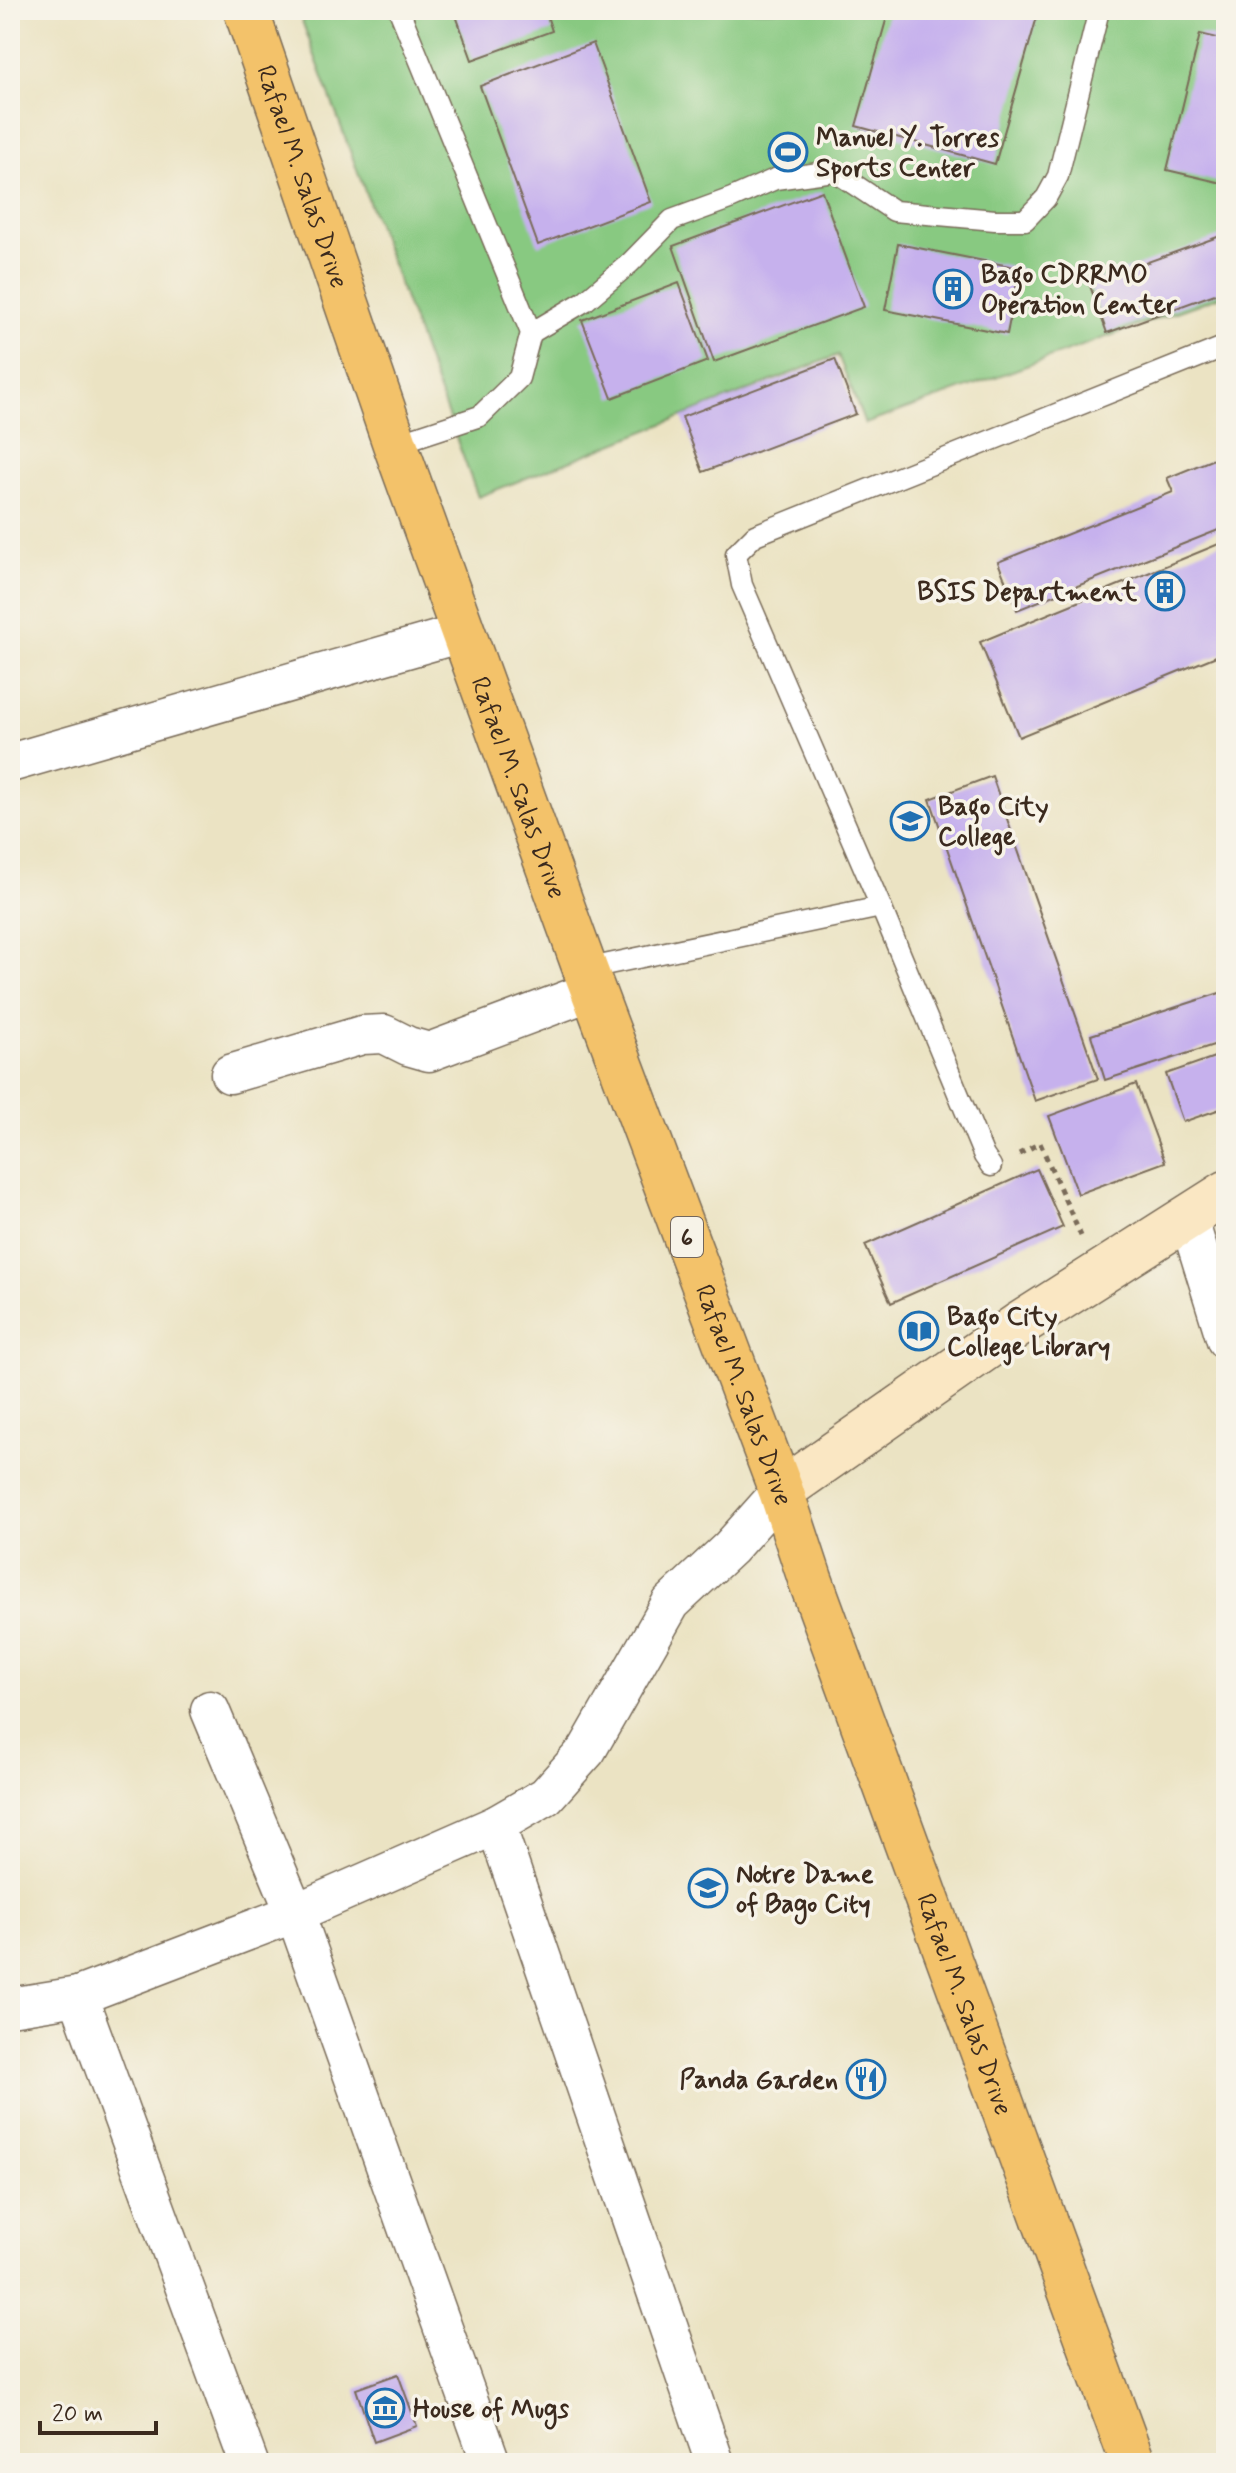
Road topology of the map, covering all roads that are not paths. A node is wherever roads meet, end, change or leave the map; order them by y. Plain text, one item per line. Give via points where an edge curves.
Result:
1 (246, 10) edge
2 (399, 10) edge
3 (1099, 10) edge
4 (531, 333) junction
5 (1226, 346) edge
6 (395, 444) junction
7 (465, 632) junction
8 (10, 763) edge
9 (881, 907) junction
10 (589, 980) junction
11 (230, 1074) dead end
12 (991, 1166) road end
13 (1226, 1193) edge
14 (1188, 1217) junction
15 (1226, 1340) edge
16 (781, 1491) junction
17 (210, 1710) dead end
18 (496, 1825) junction
19 (295, 1913) junction
20 (78, 1996) junction
21 (10, 2007) edge
22 (249, 2463) edge
23 (491, 2463) edge
24 (715, 2463) edge
25 (1133, 2463) edge

1 - 6 highway, Rafael M. Salas Drive / 6
2 - 4 lane
3 - 4 lane via 1058,176 1025,220 894,211 834,171 775,179 672,220 585,301
4 - 6 lane via 519,378 480,416
5 - 9 lane via 755,535 736,554 742,585
6 - 7 highway, Rafael M. Salas Drive / 6
7 - 8 street
7 - 10 highway, Rafael M. Salas Drive / 6
9 - 10 lane
9 - 12 lane
10 - 11 street via 429,1052 384,1034 362,1035
10 - 16 highway, Rafael M. Salas Drive / 6
13 - 14 street
14 - 15 street
14 - 16 street via 1020,1324
16 - 18 street via 671,1603 587,1750 546,1796
16 - 25 highway, Rafael M. Salas Drive / 6
17 - 19 street
18 - 19 street
18 - 24 street
19 - 20 street
19 - 23 street
20 - 21 street
20 - 22 street

